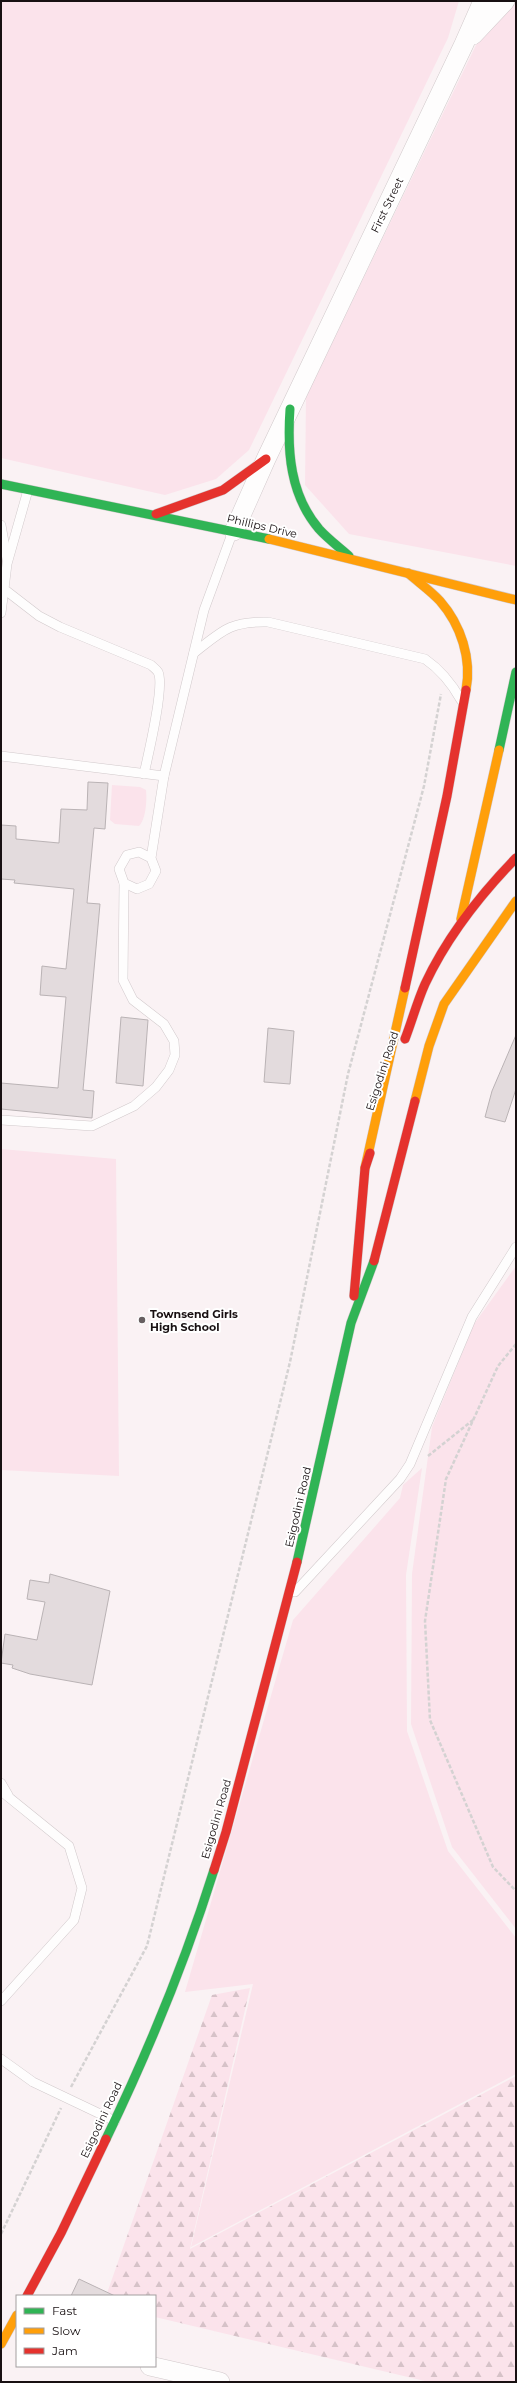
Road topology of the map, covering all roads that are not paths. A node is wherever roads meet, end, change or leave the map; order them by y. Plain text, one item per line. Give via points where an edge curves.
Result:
1 (482, 1) edge
2 (505, 1) edge
3 (464, 44) junction
4 (290, 409) junction
5 (266, 459) junction
6 (1, 484) edge
7 (28, 490) junction
8 (153, 515) junction
9 (1, 525) edge
10 (234, 531) junction
11 (352, 558) junction
12 (7, 564) junction
13 (408, 573) junction
14 (4, 589) junction
15 (516, 600) edge
16 (1, 613) edge
17 (194, 653) junction
18 (516, 672) edge
19 (464, 705) junction
20 (1, 756) edge
21 (144, 774) junction
22 (164, 776) junction
23 (151, 858) junction
24 (516, 858) edge
25 (124, 883) junction
26 (516, 901) edge
27 (459, 928) junction
28 (454, 951) dead end
29 (449, 981) dead end
30 (444, 1004) junction
31 (1, 1120) edge
32 (366, 1168) junction
33 (516, 1247) edge
34 (352, 1323) junction
35 (288, 1601) junction
36 (1, 1783) edge
37 (1, 1791) edge
38 (9, 1796) junction
39 (1, 2001) edge
40 (1, 2059) edge
41 (115, 2121) junction
42 (28, 2295) edge
43 (154, 2367) edge
44 (220, 2382) edge

1 - 3 street, First Street
2 - 3 street
3 - 4 street, First Street
4 - 5 street, First Street
4 - 11 main road via 288,456 300,499 319,530
5 - 8 main road via 223,490
5 - 10 street, First Street
6 - 7 main road, Phillips Drive
7 - 8 main road, Phillips Drive
7 - 12 lane
8 - 10 main road, Phillips Drive
9 - 12 lane
10 - 11 main road, Phillips Drive
10 - 17 lane via 204,610
11 - 13 main road, Phillips Drive
12 - 14 lane
13 - 15 main road, Phillips Drive
13 - 19 main road via 440,601 461,636 468,658
14 - 16 lane
14 - 21 lane via 39,616 151,665 158,672 160,682 157,706
17 - 19 lane via 231,626 246,621 268,622 425,659 436,666
17 - 22 lane
18 - 27 main road
19 - 32 main road via 447,796
20 - 21 lane
21 - 22 lane
22 - 23 lane
23 - 25 lane via 156,871 149,884 136,889
23 - 25 lane via 139,852 127,855 119,868
24 - 27 main road, Esigodini Road via 491,882
25 - 31 lane via 123,980 133,1000 164,1024 174,1041 175,1055 170,1070 156,1087 134,1106 92,1126
26 - 30 main road, Esigodini Road
27 - 28 main road
27 - 32 main road, Esigodini Road via 425,984 393,1070
29 - 30 main road
30 - 34 main road, Esigodini Road via 429,1046 375,1259
32 - 34 main road, Esigodini Road
33 - 35 lane via 472,1317 400,1479
34 - 35 main road, Esigodini Road
35 - 41 main road, Esigodini Road via 226,1832 206,1895 180,1968
36 - 38 lane
37 - 38 lane
38 - 39 lane via 69,1846 82,1888 74,1920
40 - 41 lane via 33,2082
41 - 42 main road, Esigodini Road via 61,2233
43 - 44 street

